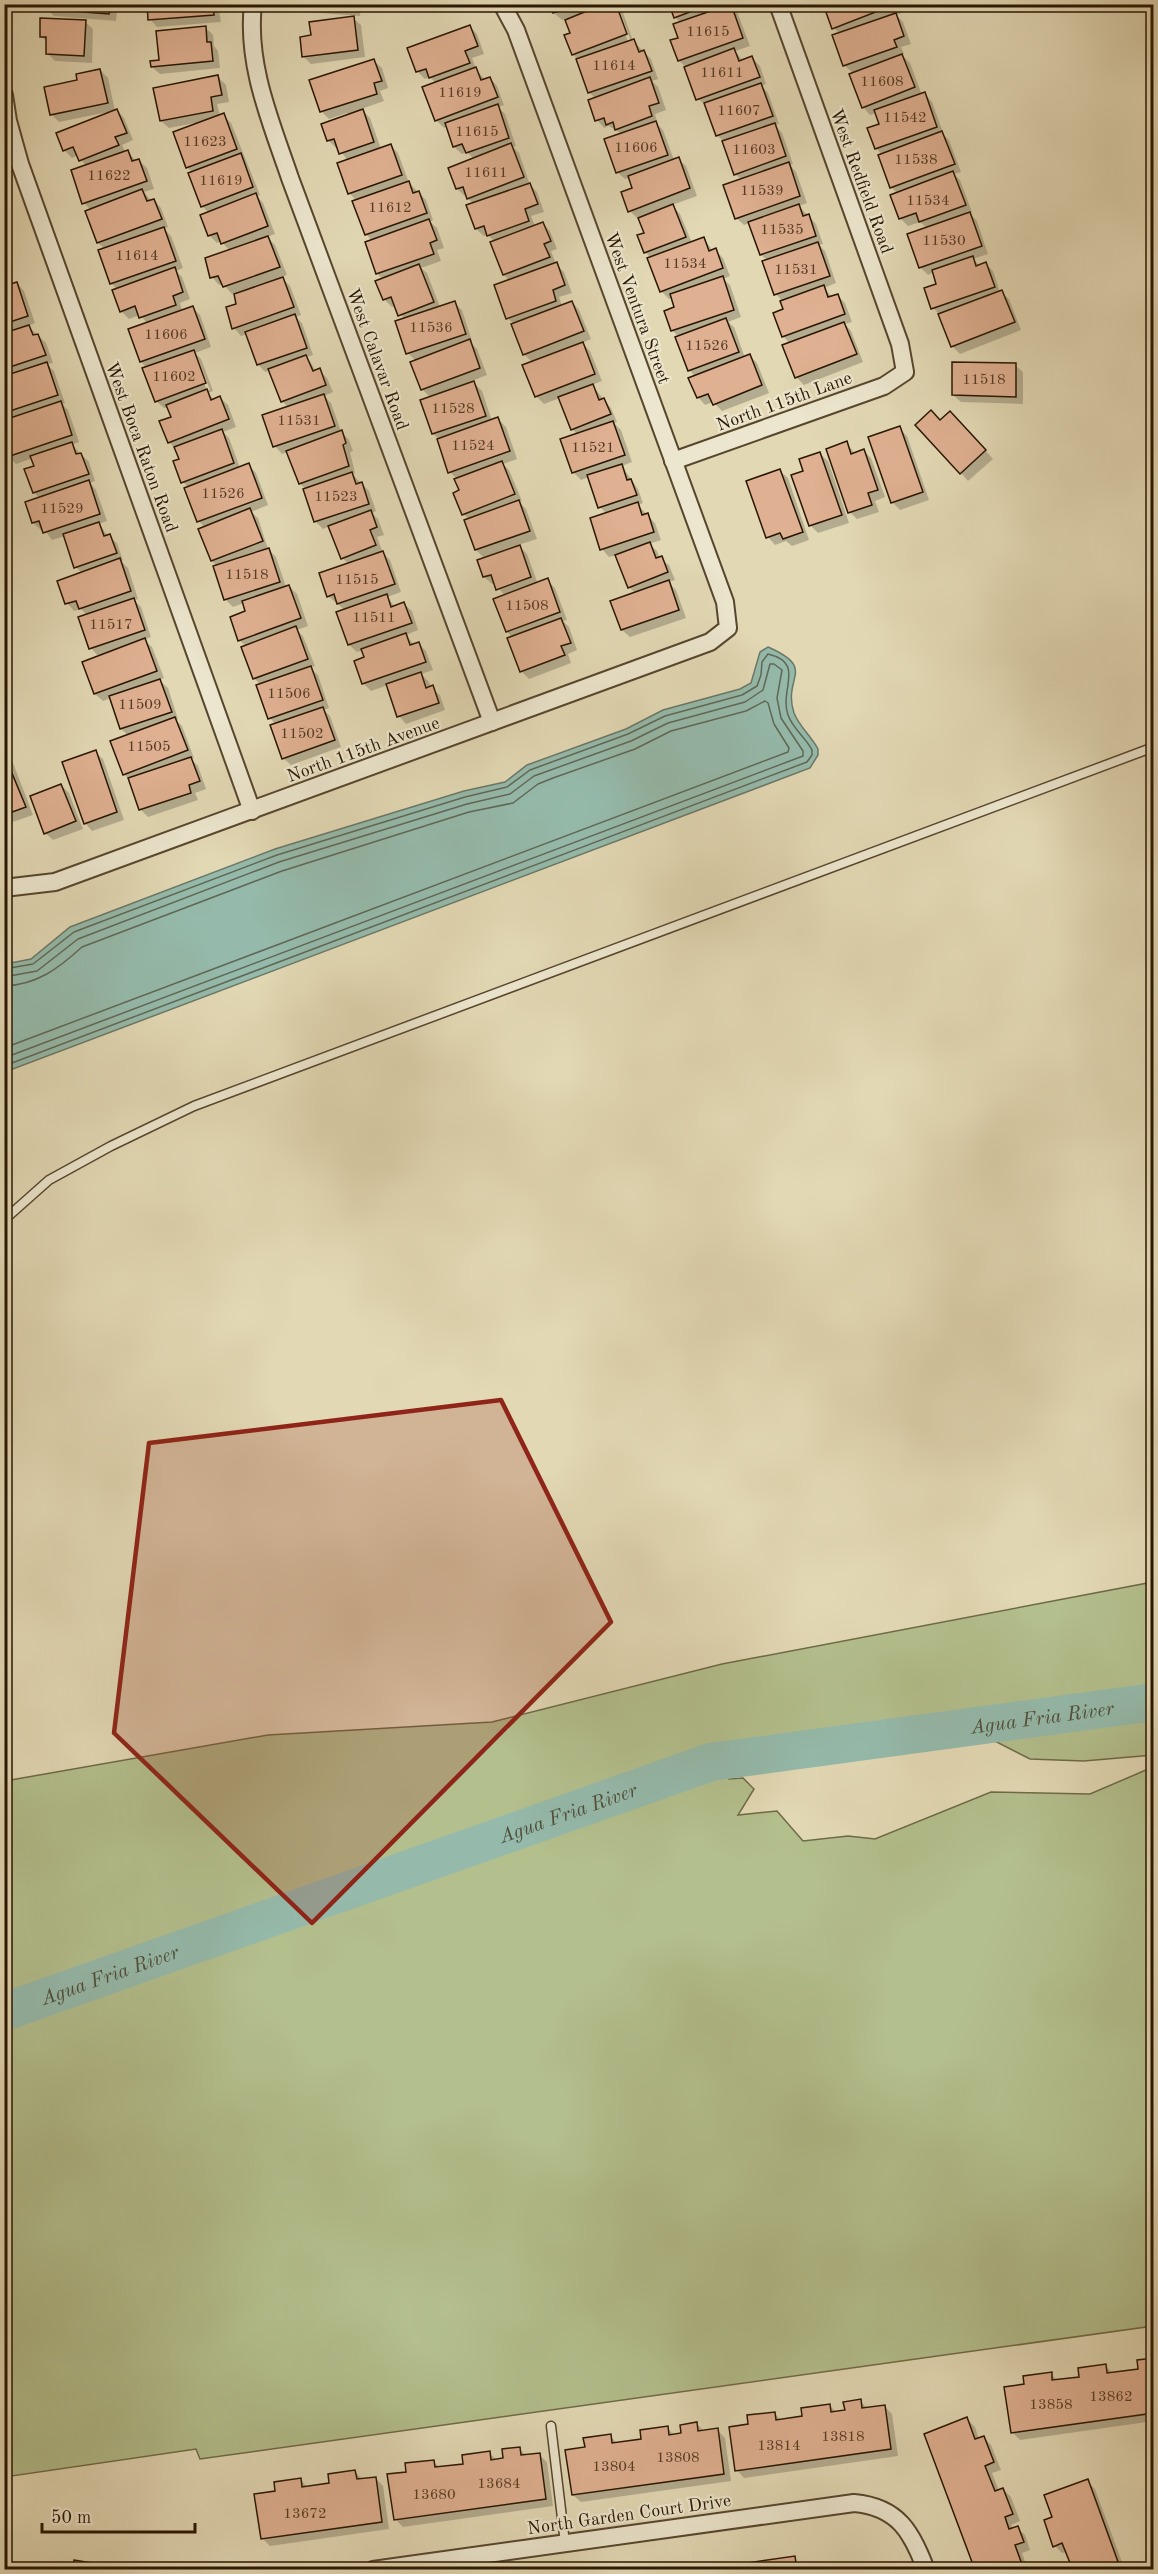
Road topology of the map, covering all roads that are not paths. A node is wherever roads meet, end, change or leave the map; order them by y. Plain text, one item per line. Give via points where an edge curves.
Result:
1 (253, 4) edge
2 (502, 4) edge
3 (778, 4) edge
4 (4, 95) edge
5 (905, 372) joint
6 (673, 461) junction
7 (728, 628) joint
8 (492, 722) junction
9 (1154, 747) edge
10 (252, 811) junction
11 (4, 888) edge
12 (4, 1220) edge
13 (551, 2426) dead end
14 (565, 2543) junction
15 (373, 2570) edge
16 (926, 2570) edge

1 - 8 street, West Calavar Road via 250,25 259,86
2 - 6 street, West Ventura Street via 516,30
3 - 5 street, West Redfield Road via 900,344
4 - 10 street, West Boca Raton Road via 20,164
5 - 6 street, North 115th Lane via 884,386
6 - 7 street, West Ventura Street via 724,602
7 - 8 street, North 115th Avenue via 710,642
8 - 10 street, North 115th Avenue
9 - 12 lane via 194,1106 49,1180
10 - 11 street, North 115th Avenue via 55,882
13 - 14 lane
14 - 15 street, North Garden Court Drive
14 - 16 street, North Garden Court Drive via 843,2503 867,2504 899,2520 914,2539

